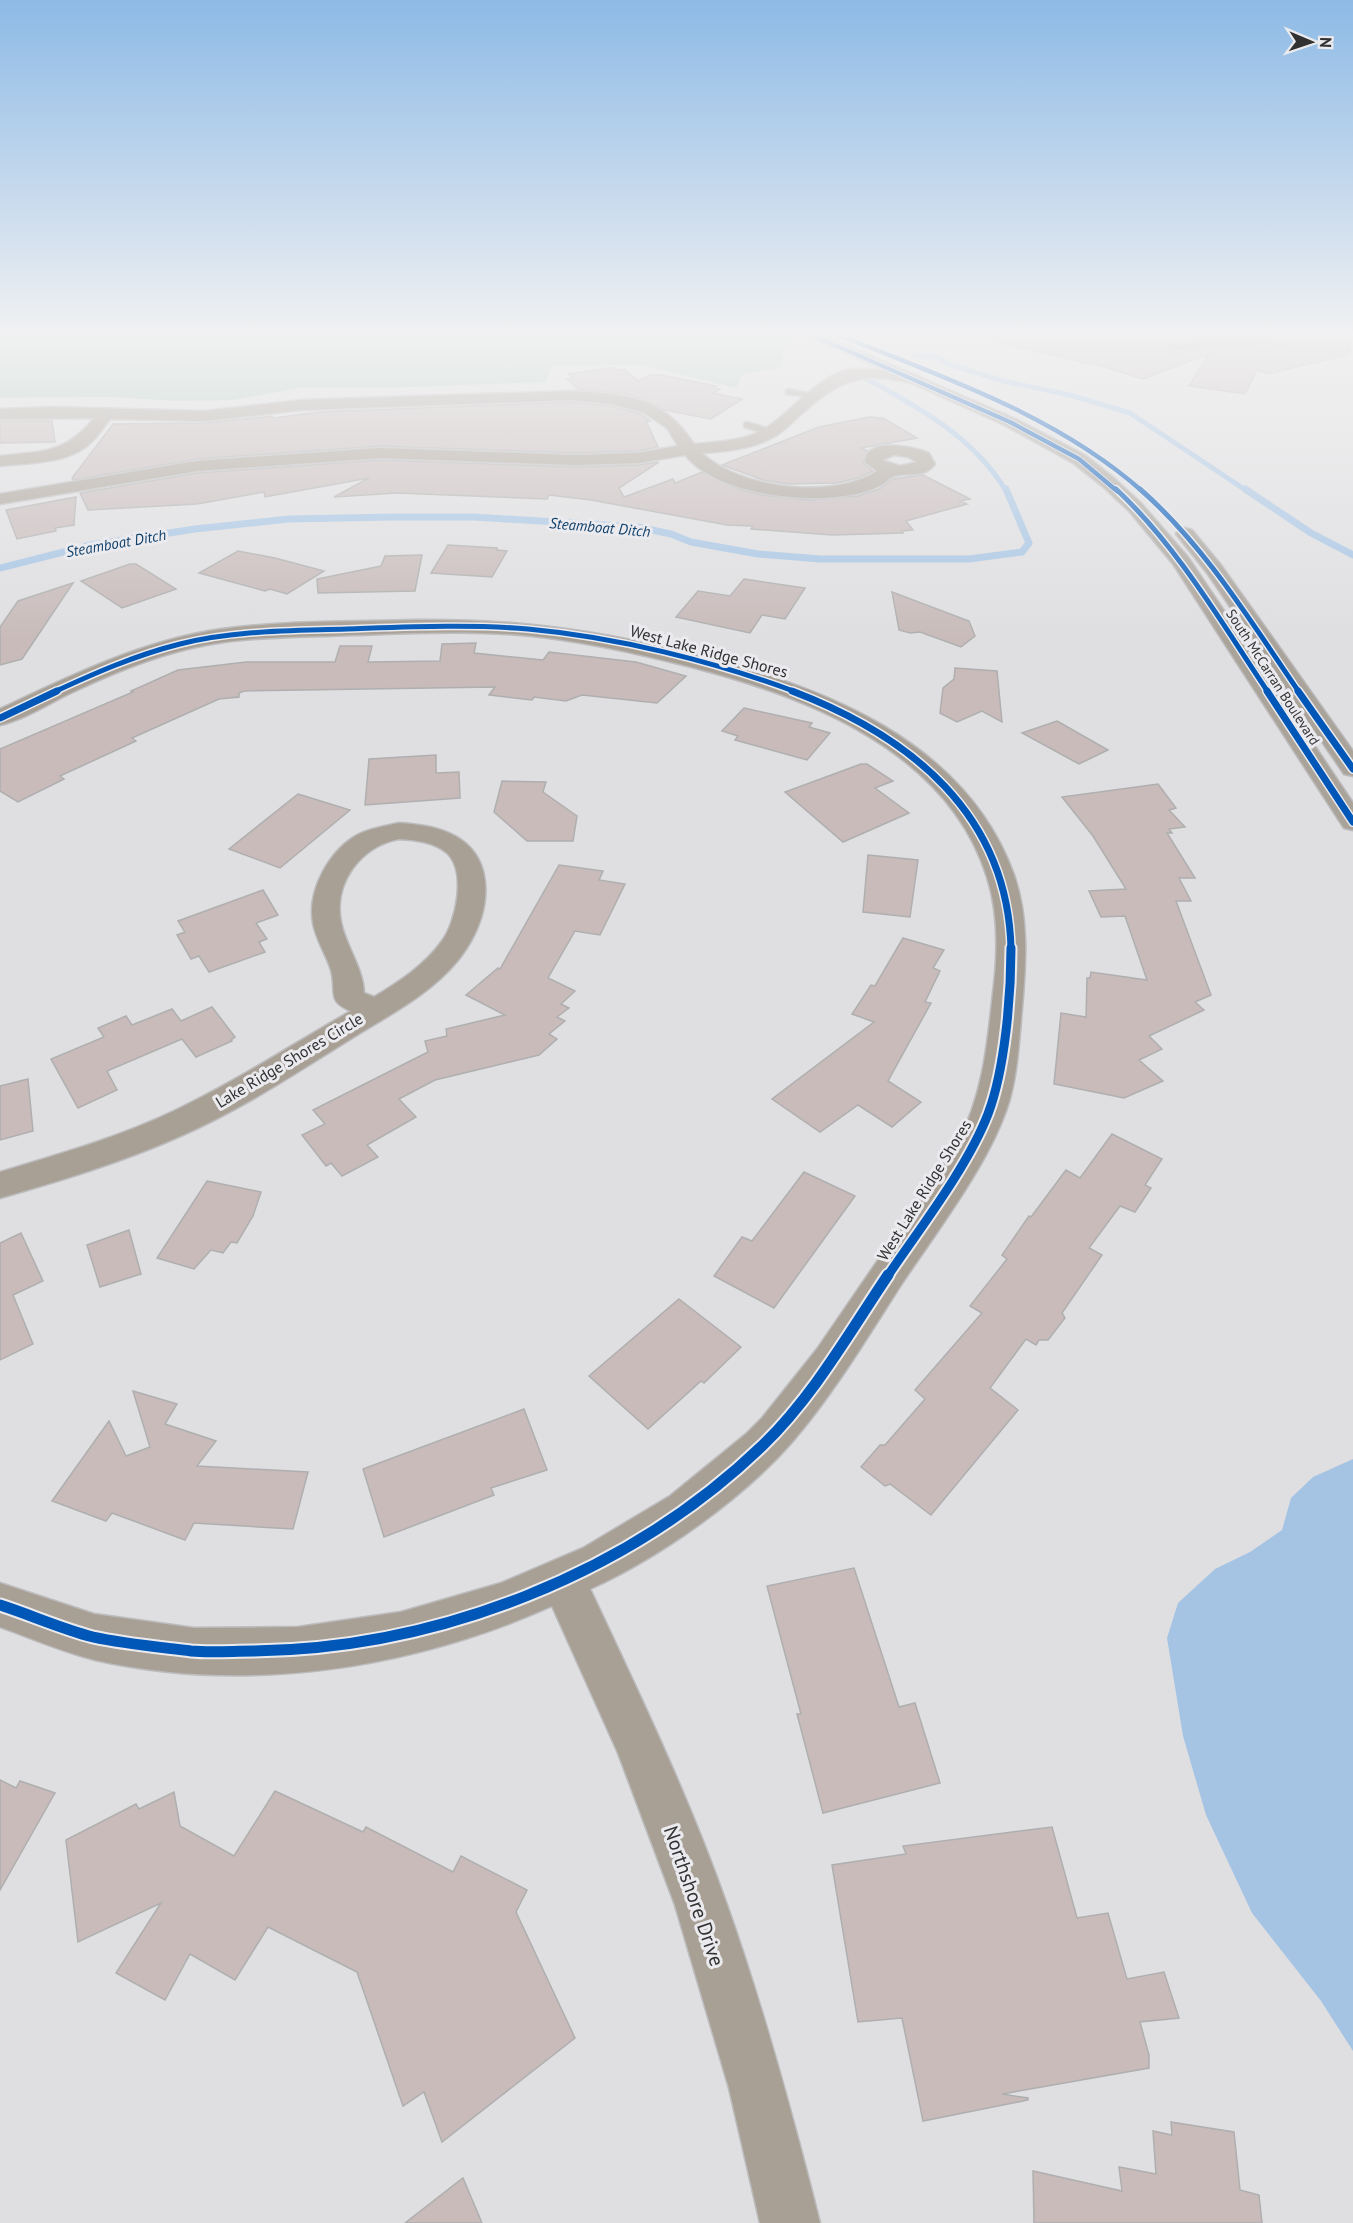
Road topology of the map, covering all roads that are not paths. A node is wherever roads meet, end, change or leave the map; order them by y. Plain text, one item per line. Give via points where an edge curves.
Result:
1 (89, 435) edge
2 (678, 435) edge
3 (723, 435) edge
4 (762, 435) edge
5 (1036, 435) edge
6 (1062, 435) edge
7 (688, 449) junction
8 (0, 461) edge
9 (891, 470) dead end
10 (98, 482) junction
11 (0, 484) edge
12 (0, 499) edge
13 (0, 718) edge
14 (1353, 769) edge
15 (1353, 822) edge
16 (376, 1009) junction
17 (0, 1185) edge
18 (563, 1581) junction
19 (0, 1605) edge
20 (790, 2223) edge

1 - 8 street via 82,443 60,451
2 - 7 street
3 - 7 street
4 - 7 street via 730,445
5 - 15 main road, South McCarran Boulevard via 1079,459 1135,507 1180,561
6 - 14 main road, South McCarran Boulevard via 1128,479 1160,507 1214,569
7 - 9 street via 702,463 736,481 793,491 840,491 875,482
7 - 10 street via 603,460 380,453 197,466
10 - 11 street via 95,473 72,468
10 - 12 street
13 - 18 street, West Lake Ridge Shores via 104,669 206,639 277,631 441,626 529,629 621,643 744,672 825,702 888,738 927,768 955,796 979,829 1007,897 1012,961 999,1074 989,1113 970,1152 813,1388 760,1448 696,1502 629,1547
16 - 16 street, Lake Ridge Shores Circle via 439,964 468,917 470,869 461,852 430,835 391,832 374,837 347,854 333,878 326,901 327,925 348,979 349,999
16 - 17 street, Lake Ridge Shores Circle via 235,1096 164,1130 84,1160
18 - 19 street, West Lake Ridge Shores via 465,1618 378,1640 284,1651 198,1651 113,1641 30,1618
18 - 20 street, Northshore Drive via 639,1745 701,1905 757,2088

